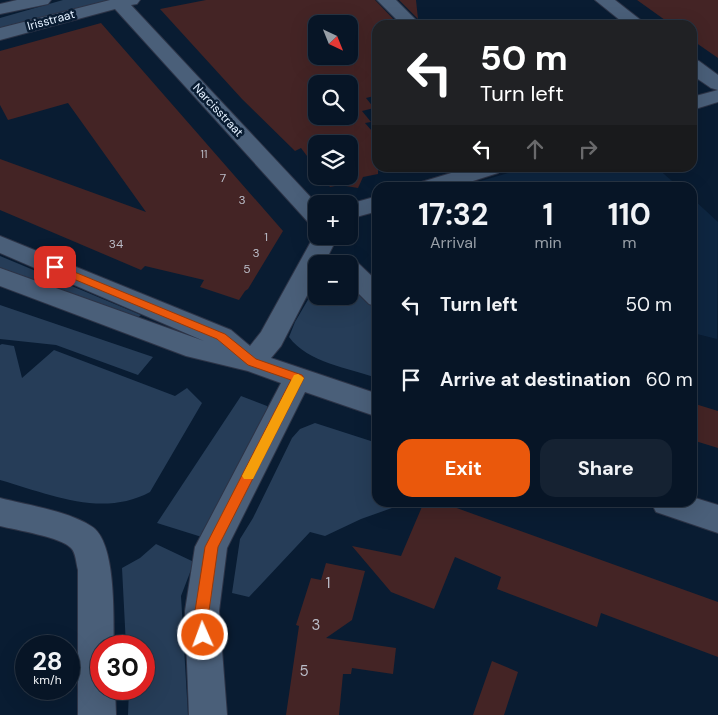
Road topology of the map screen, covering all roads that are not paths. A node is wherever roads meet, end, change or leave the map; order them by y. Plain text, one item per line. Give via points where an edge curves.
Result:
1 (42, 0) edge
2 (386, 0) edge
3 (604, 0) edge
4 (125, 1) edge
5 (11, 5) edge
6 (407, 20) edge
7 (631, 20) edge
8 (0, 34) edge
9 (697, 69) edge
10 (718, 84) edge
11 (718, 96) edge
12 (697, 102) edge
13 (477, 172) edge
14 (445, 182) edge
15 (372, 205) edge
16 (308, 208) edge
17 (358, 209) edge
18 (0, 244) edge
19 (319, 245) edge
20 (327, 245) edge
21 (336, 255) edge
22 (0, 277) edge
23 (358, 278) edge
24 (372, 292) edge
25 (252, 362) junction
26 (298, 378) junction
27 (372, 404) edge
28 (681, 507) edge
29 (0, 512) edge
30 (718, 520) edge
31 (96, 715) edge
32 (208, 715) edge

1 - 5 street
2 - 6 street
3 - 7 street
4 - 8 street, Irisstraat
4 - 16 street, Narcisstraat
9 - 10 street
11 - 12 street
13 - 14 street
15 - 17 street
18 - 25 street via 221,337
19 - 25 street via 271,339
20 - 21 street
22 - 25 street via 196,349
23 - 24 street
25 - 26 street
26 - 27 street
26 - 32 street via 212,547 202,611
28 - 30 street
29 - 31 street via 50,524 81,536 88,545 95,570

